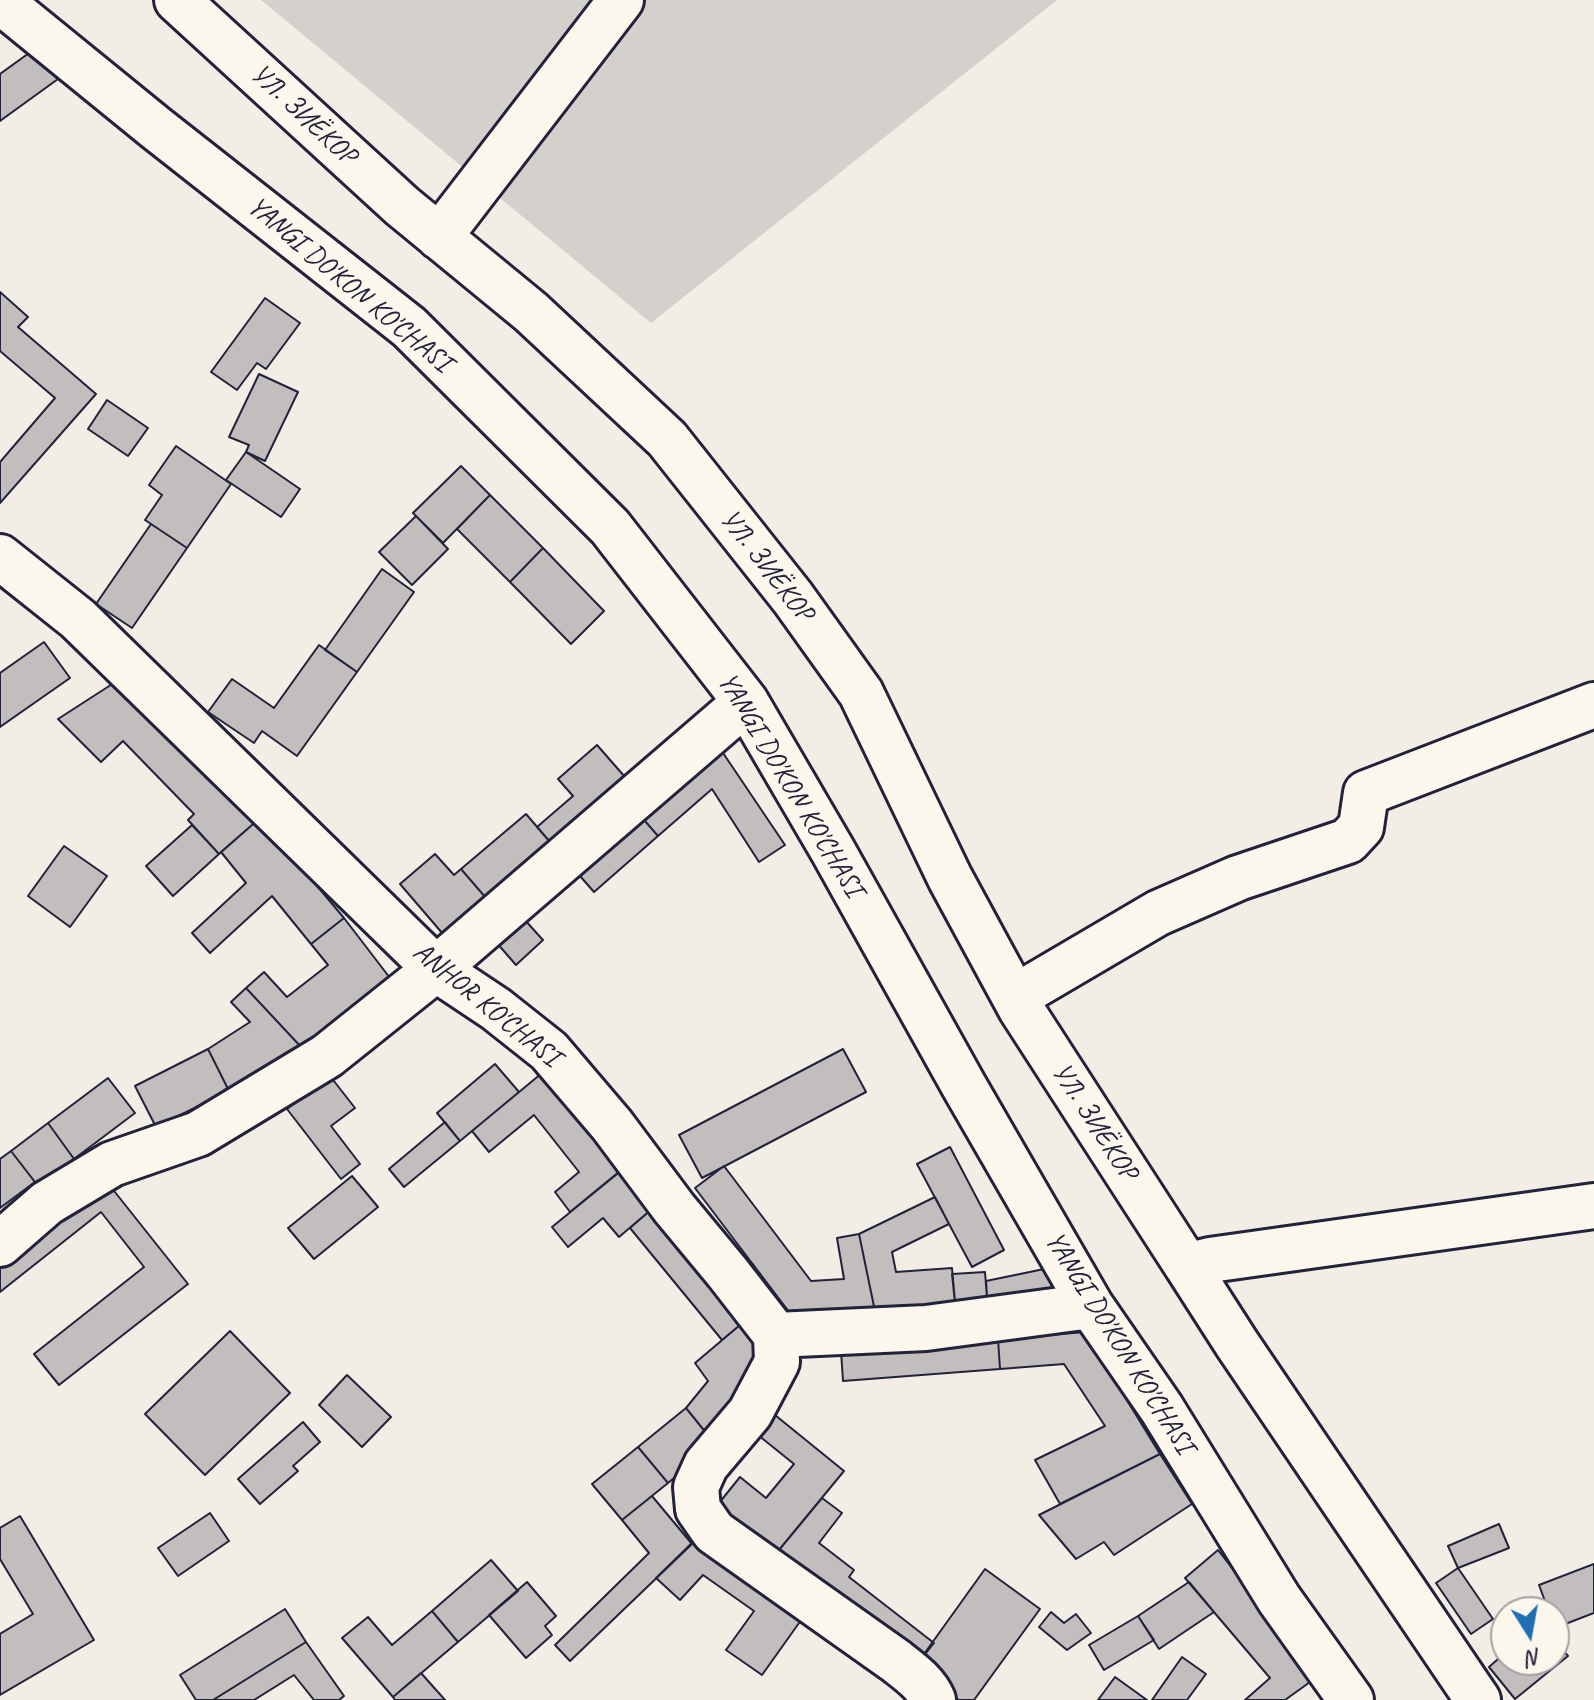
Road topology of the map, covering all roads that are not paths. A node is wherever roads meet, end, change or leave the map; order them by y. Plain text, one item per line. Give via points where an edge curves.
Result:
1 (177, 0) edge
2 (621, 0) edge
3 (0, 1) edge
4 (439, 237) junction
5 (0, 557) edge
6 (746, 702) junction
7 (1594, 705) edge
8 (436, 969) junction
9 (1015, 997) junction
10 (1594, 1206) edge
11 (0, 1244) edge
12 (1187, 1266) junction
13 (1091, 1306) junction
14 (776, 1335) junction
15 (933, 1700) edge
16 (1351, 1700) edge
17 (1478, 1700) edge

1 - 4 street, УЛ. ЗИЁКОР
2 - 4 street
3 - 6 street, YANGI DO'KON KO'CHASI via 409,327 610,527
4 - 9 street, УЛ. ЗИЁКОР via 531,312 667,439 793,598 861,693 950,878
5 - 8 street, ANHOR KO'CHASI via 78,619
6 - 8 street
6 - 13 street, YANGI DO'KON KO'CHASI
7 - 9 street via 1366,793 1361,827 1348,841 1238,878 1158,913
8 - 11 street via 327,1056 198,1134 112,1164 47,1203
8 - 14 street, ANHOR KO'CHASI via 549,1051
9 - 12 street, УЛ. ЗИЁКОР
10 - 12 street
12 - 17 street, УЛ. ЗИЁКОР
13 - 14 street via 926,1328
13 - 16 street, YANGI DO'KON KO'CHASI via 1162,1409 1279,1599
14 - 15 street via 777,1362 750,1413 706,1465 696,1487 698,1509 714,1532 896,1661

